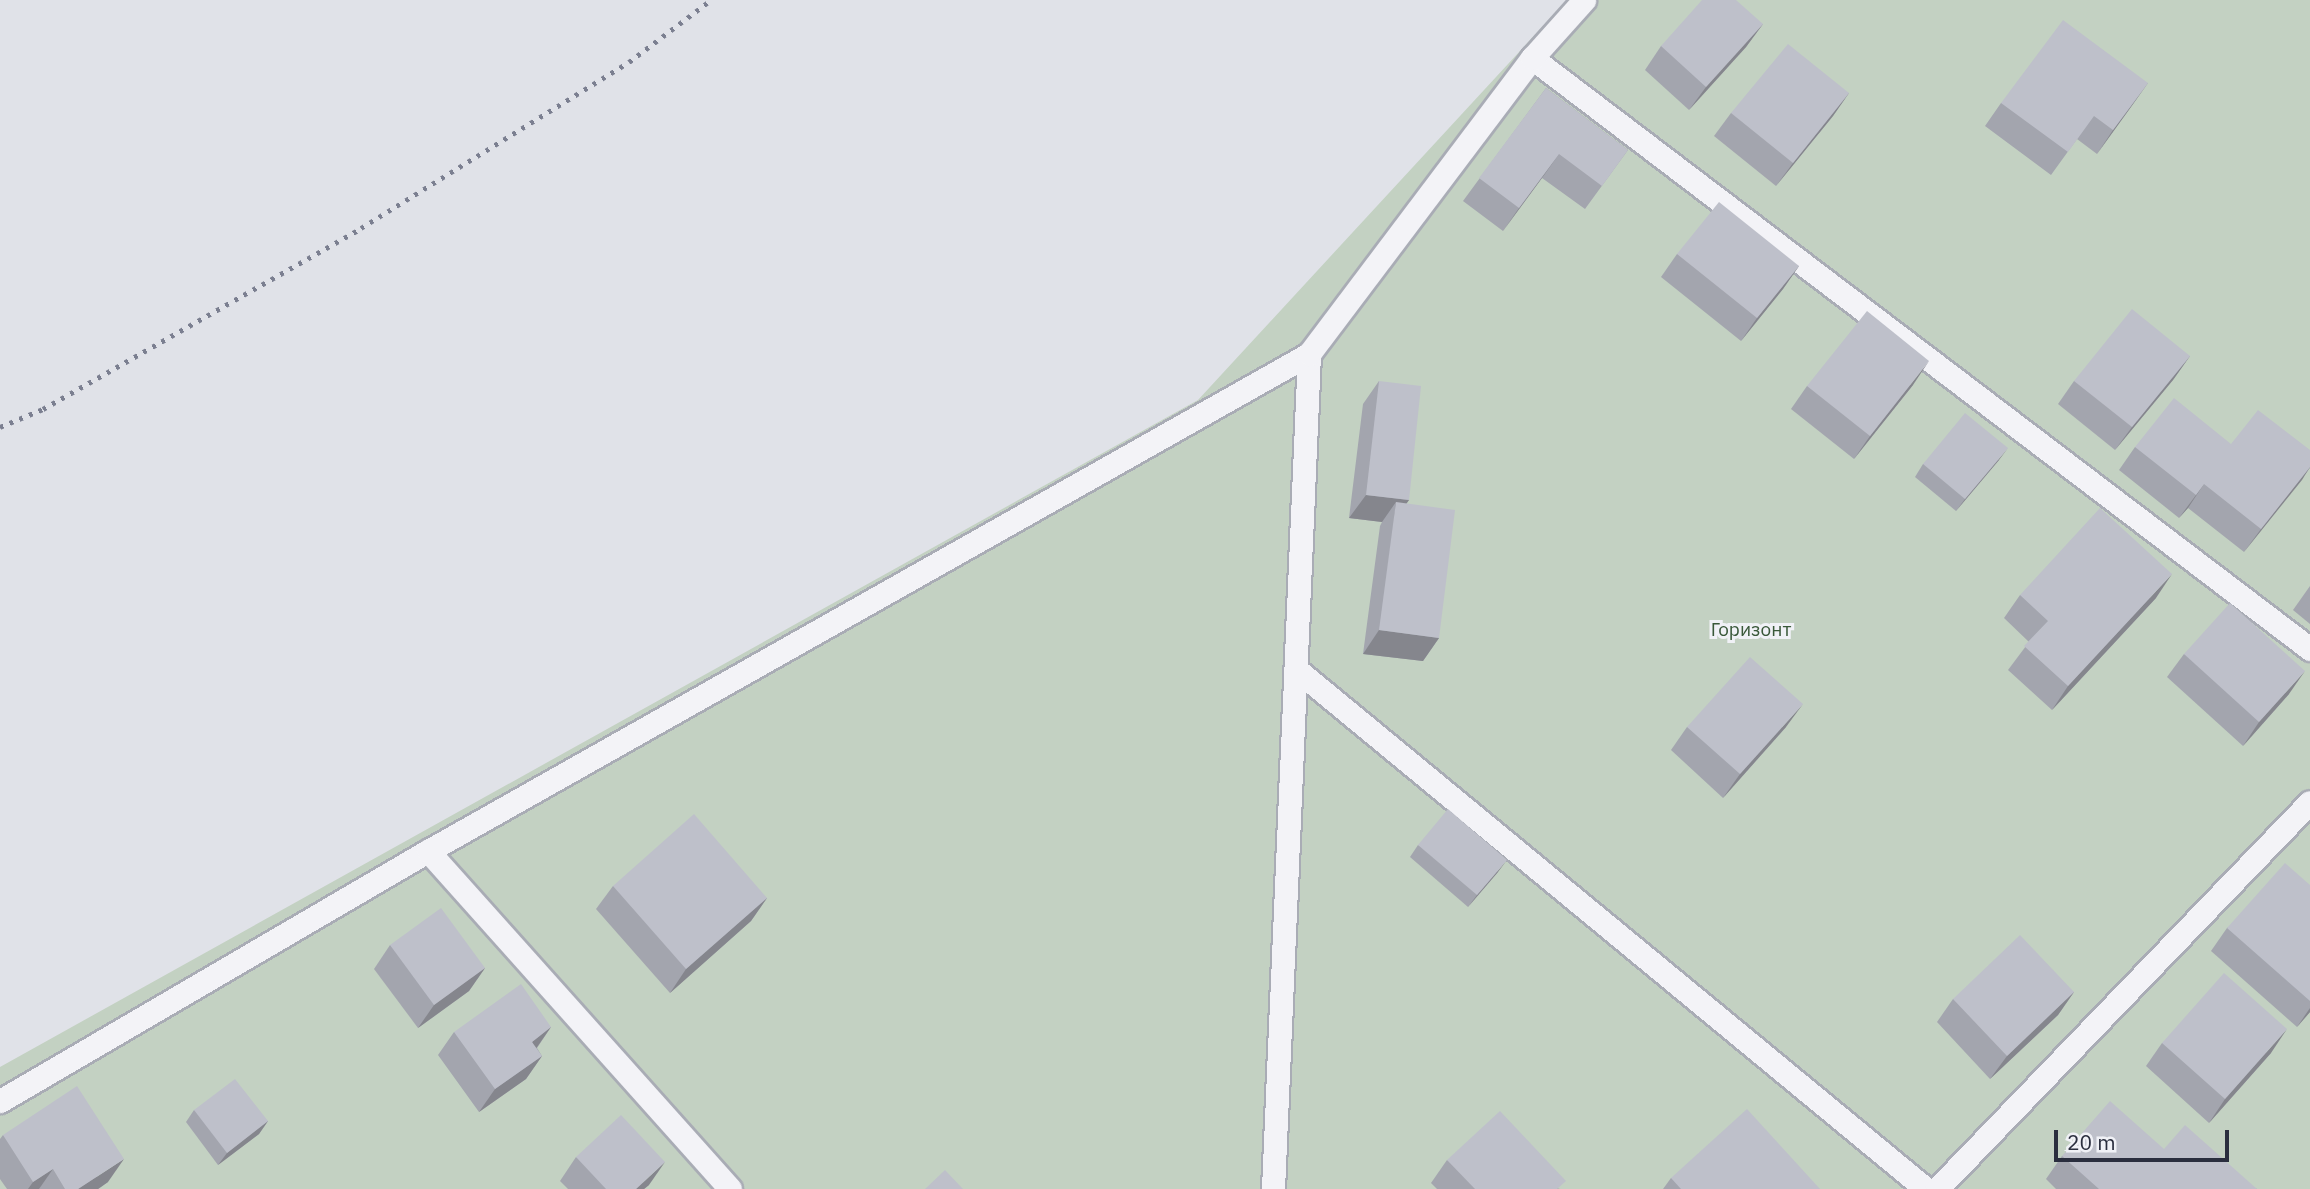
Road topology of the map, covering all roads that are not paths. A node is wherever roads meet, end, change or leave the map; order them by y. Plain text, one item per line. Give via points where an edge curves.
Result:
1 (1584, 0) edge
2 (1532, 58) junction
3 (1308, 354) junction
4 (2310, 649) edge
5 (1297, 670) junction
6 (2310, 802) edge
7 (428, 851) junction
8 (0, 1101) edge
9 (730, 1189) edge
10 (1273, 1189) edge
11 (1926, 1189) edge
12 (1937, 1189) edge

1 - 2 lane
2 - 3 lane
2 - 4 lane
3 - 5 lane
3 - 7 lane
5 - 10 lane
5 - 11 lane
6 - 12 lane
7 - 8 lane
7 - 9 lane

